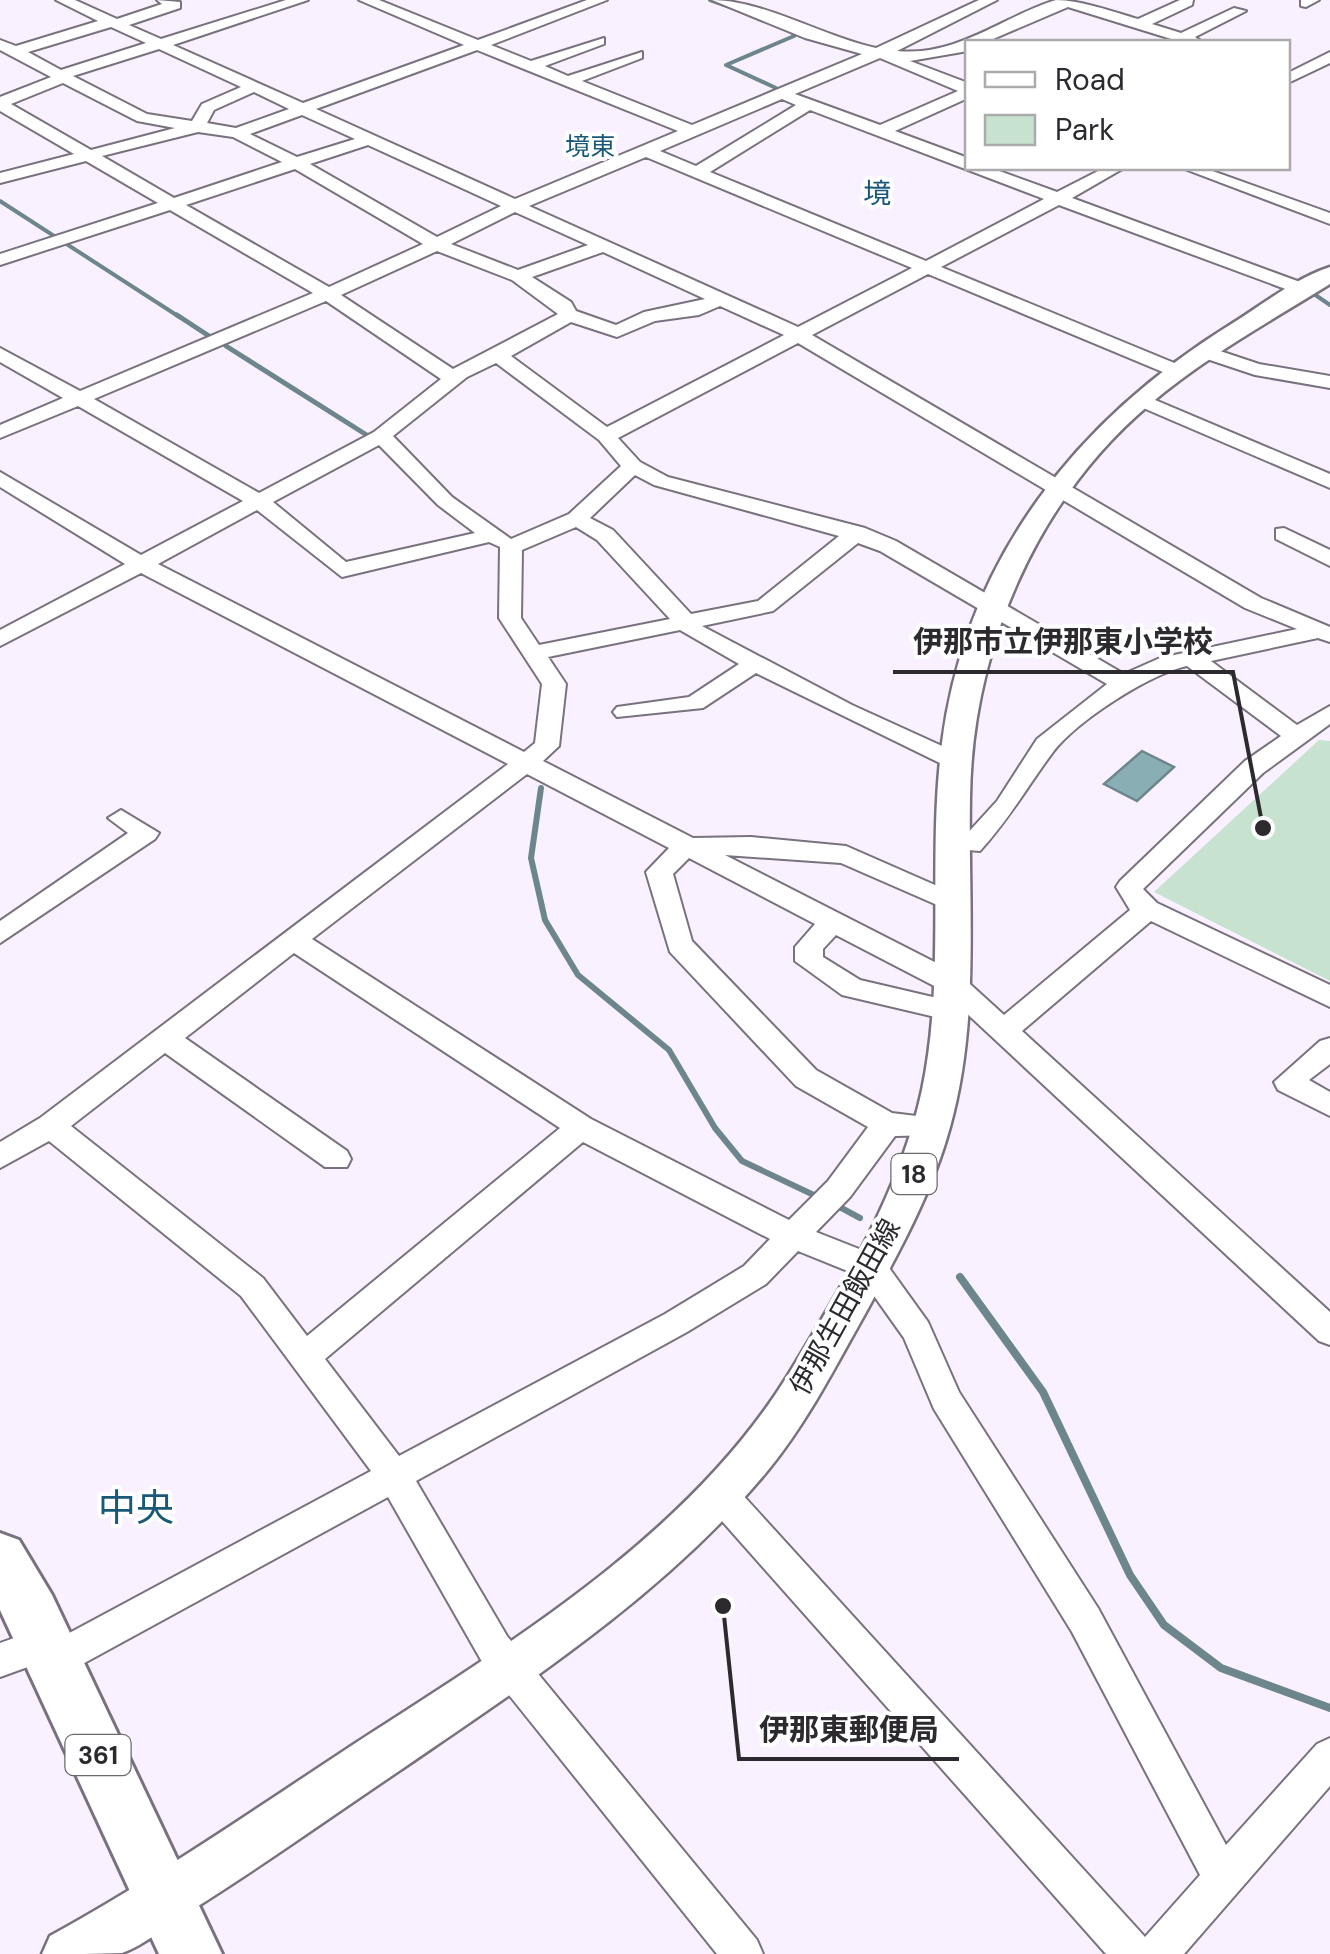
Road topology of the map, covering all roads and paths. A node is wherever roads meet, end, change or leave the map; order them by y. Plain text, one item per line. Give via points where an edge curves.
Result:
1 (63, 0) edge
2 (164, 0) edge
3 (301, 0) edge
4 (366, 0) edge
5 (600, 0) edge
6 (719, 0) edge
7 (990, 0) edge
8 (1067, 1) edge
9 (1187, 2) edge
10 (1239, 10) dead end
11 (114, 23) junction
12 (1138, 24) junction
13 (979, 40) edge
14 (1188, 40) edge
15 (599, 41) dead end
16 (0, 44) edge
17 (478, 44) junction
18 (164, 46) junction
19 (965, 47) edge
20 (17, 51) junction
21 (637, 55) dead end
22 (883, 56) junction
23 (1330, 57) edge
24 (532, 66) junction
25 (64, 75) junction
26 (1296, 76) edge
27 (568, 81) junction
28 (253, 87) junction
29 (965, 89) edge
30 (965, 91) edge
31 (782, 94) junction
32 (0, 104) edge
33 (808, 104) junction
34 (302, 110) junction
35 (197, 127) junction
36 (884, 130) junction
37 (692, 131) junction
38 (237, 133) junction
39 (367, 140) junction
40 (646, 151) junction
41 (88, 155) junction
42 (965, 163) edge
43 (299, 164) junction
44 (983, 170) edge
45 (1112, 170) edge
46 (1196, 170) edge
47 (696, 172) junction
48 (0, 178) edge
49 (1060, 196) junction
50 (171, 205) junction
51 (514, 206) junction
52 (1330, 218) edge
53 (436, 244) junction
54 (603, 246) junction
55 (922, 267) junction
56 (5, 270) edge
57 (518, 276) junction
58 (1318, 282) edge
59 (328, 294) junction
60 (721, 298) junction
61 (568, 315) junction
62 (795, 333) junction
63 (495, 353) junction
64 (0, 354) edge
65 (1191, 362) junction
66 (453, 378) junction
67 (1330, 382) edge
68 (80, 398) junction
69 (1141, 400) junction
70 (0, 432) edge
71 (606, 436) junction
72 (376, 438) junction
73 (633, 466) junction
74 (0, 478) edge
75 (1330, 482) edge
76 (1058, 490) junction
77 (260, 502) junction
78 (577, 519) junction
79 (857, 533) junction
80 (1284, 534) dead end
81 (494, 539) junction
82 (1330, 559) edge
83 (141, 564) junction
84 (994, 609) junction
85 (0, 615) edge
86 (687, 624) junction
87 (22, 628) junction
88 (1326, 632) edge
89 (0, 640) edge
90 (534, 653) junction
91 (1193, 659) junction
92 (754, 664) junction
93 (1123, 684) junction
94 (625, 712) dead end
95 (1330, 714) edge
96 (1300, 738) junction
97 (955, 761) junction
98 (524, 766) junction
99 (121, 818) dead end
100 (953, 842) junction
101 (686, 847) junction
102 (951, 902) junction
103 (1148, 909) junction
104 (833, 922) junction
105 (0, 934) edge
106 (292, 939) junction
107 (949, 996) junction
108 (1330, 997) edge
109 (1005, 1030) junction
110 (164, 1038) junction
111 (1330, 1048) edge
112 (1330, 1105) edge
113 (887, 1124) junction
114 (50, 1126) junction
115 (581, 1127) junction
116 (931, 1127) junction
117 (0, 1156) edge
118 (336, 1159) dead end
119 (792, 1236) junction
120 (871, 1268) junction
121 (1330, 1332) edge
122 (307, 1355) junction
123 (394, 1476) junction
124 (718, 1492) junction
125 (0, 1558) edge
126 (33, 1655) edge
127 (512, 1667) junction
128 (1330, 1757) edge
129 (1223, 1879) junction
130 (167, 1897) junction
131 (68, 1954) edge
132 (191, 1954) edge
133 (743, 1954) edge
134 (1133, 1954) edge
135 (1158, 1954) edge

1 - 11 street
2 - 11 street via 175,5
3 - 18 street
4 - 17 street
5 - 17 street
6 - 22 street
7 - 22 street
8 - 12 street
8 - 13 street
9 - 12 street
10 - 14 street
11 - 18 street
11 - 20 street
12 - 14 street
15 - 24 street
16 - 20 street
17 - 24 street
17 - 34 street
18 - 25 street
18 - 28 street
19 - 22 street via 945,56
20 - 25 street
21 - 27 street
22 - 29 street
22 - 31 street
23 - 26 street
24 - 27 street
25 - 32 street
25 - 35 street via 143,118
27 - 37 street
28 - 34 street
28 - 35 street via 208,107
30 - 36 street
31 - 33 street
31 - 37 street
32 - 41 street
33 - 36 street
33 - 47 street
34 - 38 street
34 - 39 street
35 - 38 street
35 - 41 street
36 - 42 street
37 - 40 street
38 - 43 street
39 - 43 street
39 - 51 street
40 - 47 street
40 - 51 street
41 - 48 street
41 - 50 street
43 - 50 street
43 - 53 street
44 - 49 street
45 - 49 street
46 - 52 street
47 - 55 street
49 - 55 street
49 - 58 street
50 - 56 street via 60,240
50 - 59 street
51 - 53 street
51 - 54 street
53 - 57 street
53 - 59 street
54 - 57 street
54 - 60 street
55 - 62 street
55 - 65 street
57 - 61 street
58 - 65 main road, 伊那生田飯田線 / 18
59 - 66 street
59 - 68 street
60 - 61 street via 617,331
60 - 62 street
61 - 63 street
62 - 71 street
62 - 76 street
63 - 66 street
63 - 71 street
64 - 68 street
65 - 67 street
65 - 69 main road, 伊那生田飯田線 / 18
66 - 72 street
68 - 70 street
68 - 77 street
69 - 75 street
69 - 76 main road, 伊那生田飯田線 / 18
71 - 73 street
72 - 77 street
72 - 81 street
73 - 78 street
73 - 79 street via 688,490
74 - 83 street
76 - 84 main road, 伊那生田飯田線 / 18
76 - 88 street via 1253,602
77 - 81 street via 342,570
77 - 83 street
78 - 81 street
78 - 86 street via 605,535
79 - 84 street
79 - 86 street via 765,606
80 - 82 street
81 - 90 street via 510,618
83 - 87 street
83 - 98 street
84 - 93 street
84 - 97 main road, 伊那生田飯田線 / 18
85 - 87 street
86 - 90 street
86 - 92 street
87 - 89 street
88 - 91 street
90 - 98 street via 554,684 547,746
91 - 93 street
91 - 96 street
92 - 94 street via 695,703
92 - 97 street
93 - 100 street via 1046,744 1006,807 971,845
95 - 96 street
96 - 103 street via 1254,767 1128,887
97 - 100 main road, 伊那生田飯田線 / 18
98 - 101 street
98 - 106 street
99 - 105 street via 146,833
100 - 102 main road, 伊那生田飯田線 / 18
101 - 102 street via 846,854
101 - 104 street
101 - 113 street via 658,872 680,945 806,1078
102 - 107 main road, 伊那生田飯田線 / 18
103 - 108 street
103 - 109 street
104 - 107 street
104 - 107 street via 809,947 810,960 852,988
106 - 110 street
106 - 115 street
107 - 109 street
107 - 116 main road, 伊那生田飯田線 / 18 via 944,1072
109 - 121 street
110 - 114 street
110 - 118 street
111 - 112 street via 1288,1082
113 - 116 street
113 - 119 street
114 - 117 street
114 - 122 street via 252,1287
115 - 119 street
115 - 122 street
116 - 120 main road, 伊那生田飯田線 / 18
119 - 120 street
119 - 123 street via 755,1276
120 - 124 main road, 伊那生田飯田線 / 18 via 794,1401
120 - 129 street via 916,1332 946,1399 1084,1620
122 - 123 street
123 - 126 street
123 - 127 street via 484,1633
124 - 127 main road, 伊那生田飯田線 / 18 via 572,1624
124 - 134 street
125 - 126 highway, 361
126 - 130 highway, 361
127 - 130 main road, 伊那生田飯田線 / 18
127 - 133 street
128 - 129 street
129 - 135 street
130 - 131 main road, 伊那生田飯田線
130 - 132 highway, 361

